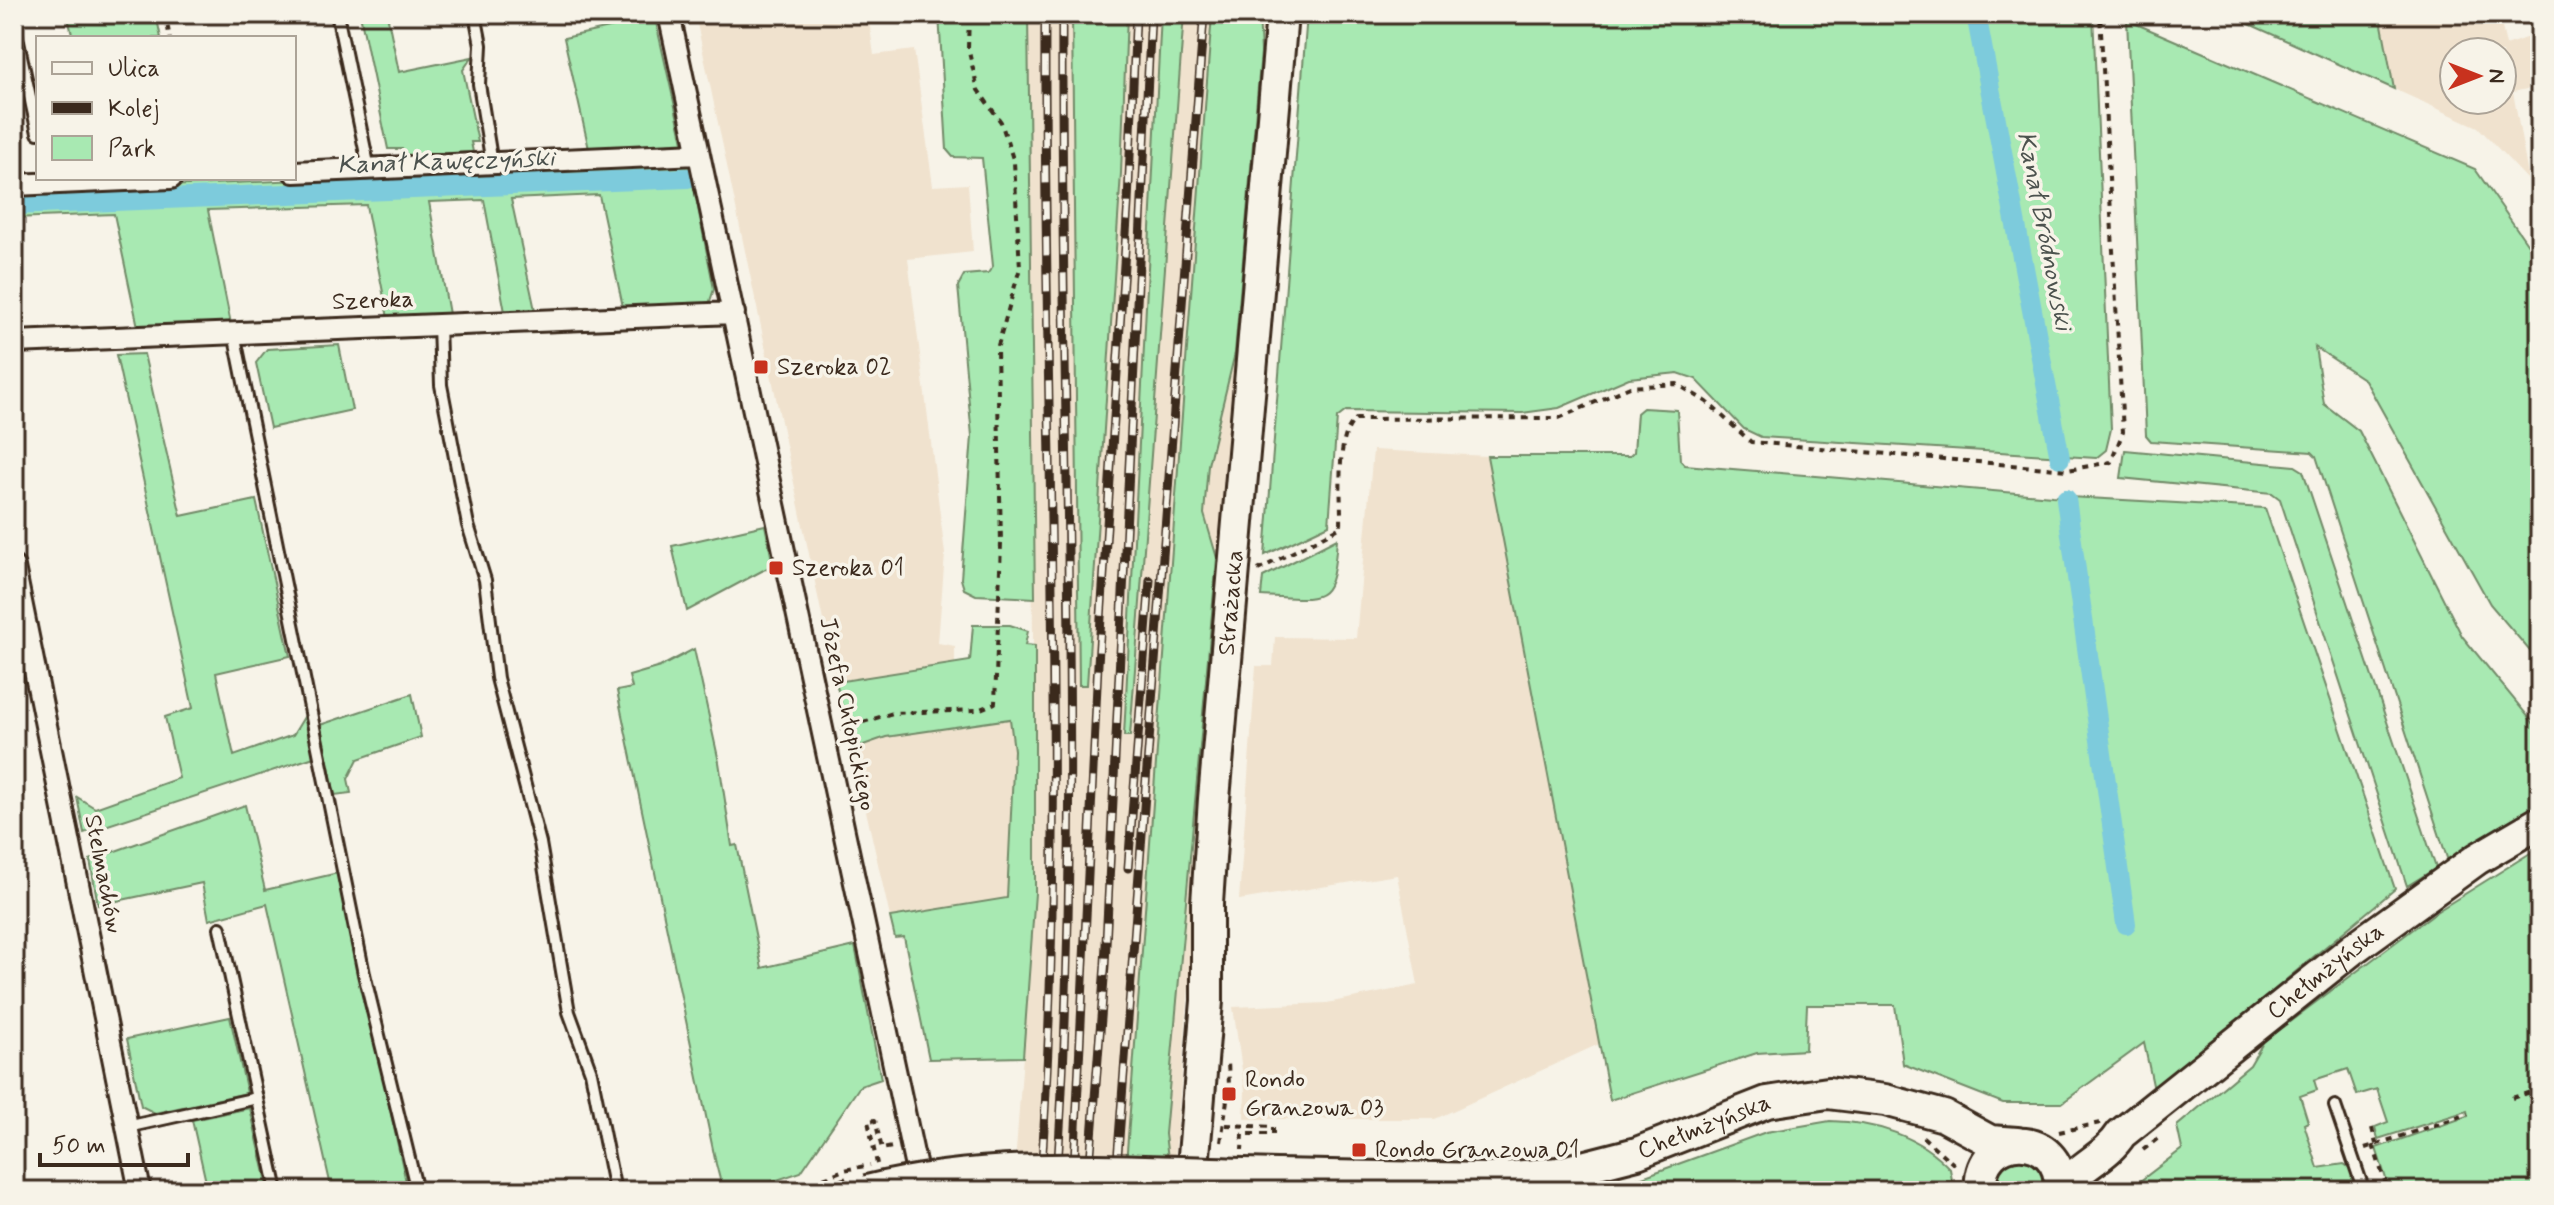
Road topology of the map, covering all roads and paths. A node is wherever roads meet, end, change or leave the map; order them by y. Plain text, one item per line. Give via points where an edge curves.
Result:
1 (165, 14) edge
2 (337, 14) edge
3 (475, 14) edge
4 (669, 14) edge
5 (969, 14) edge
6 (1282, 14) edge
7 (2100, 14) edge
8 (14, 24) edge
9 (170, 36) edge
10 (36, 124) edge
11 (698, 154) junction
12 (492, 164) junction
13 (369, 169) junction
14 (296, 172) edge
15 (90, 180) edge
16 (49, 181) edge
17 (14, 185) edge
18 (734, 313) junction
19 (439, 324) junction
20 (234, 333) junction
21 (14, 342) edge
22 (14, 567) edge
23 (1254, 572) dead end
24 (825, 734) junction
25 (2540, 822) edge
26 (220, 928) dead end
27 (2540, 1089) edge
28 (257, 1098) junction
29 (2512, 1098) dead end
30 (2335, 1106) dead end
31 (2468, 1114) dead end
32 (1917, 1122) junction
33 (1226, 1125) dead end
34 (127, 1127) junction
35 (2075, 1128) dead end
36 (2372, 1128) dead end
37 (2121, 1134) junction
38 (2080, 1139) dead end
39 (2375, 1144) junction
40 (2028, 1145) junction
41 (1242, 1147) dead end
42 (886, 1148) dead end
43 (1955, 1151) dead end
44 (2351, 1152) junction
45 (877, 1160) dead end
46 (887, 1167) dead end
47 (862, 1183) edge
48 (1981, 1185) edge
49 (140, 1191) edge
50 (277, 1191) edge
51 (417, 1191) edge
52 (615, 1191) edge
53 (790, 1191) edge
54 (806, 1191) edge
55 (921, 1191) edge
56 (1191, 1191) edge
57 (2061, 1191) edge
58 (2364, 1191) edge
59 (2388, 1191) edge

1 - 9 path
2 - 13 lane
3 - 12 lane
4 - 11 street, Józefa Chłopickiego
5 - 24 path via 968,48 978,90 1001,122 1014,162 1020,268 997,349 1001,543 995,703 978,710 893,713
6 - 56 street, Strażacka via 1216,771 1207,1001
7 - 23 path via 2123,432 2111,462 2068,470 1751,442 1707,402 1677,384 1630,387 1559,418 1356,419 1347,426 1342,457 1341,527
8 - 10 lane
11 - 12 street
11 - 18 street, Józefa Chłopickiego
12 - 13 street
13 - 14 street
15 - 16 street
16 - 17 street
18 - 19 street, Szeroka
18 - 24 street, Józefa Chłopickiego
19 - 20 street, Szeroka
19 - 52 lane via 441,385 468,525 485,580 497,678 540,843 569,1012 591,1072
20 - 21 street, Szeroka
20 - 51 lane via 364,974
22 - 34 street, Stelmachów
24 - 55 street, Józefa Chłopickiego
25 - 37 street, Chełmżyńska via 2477,859 2354,948
26 - 28 lane
27 - 29 path
28 - 34 lane
28 - 50 lane
30 - 44 lane
31 - 39 path
32 - 40 street, Chełmżyńska via 1944,1116 1990,1141
32 - 43 path via 1949,1157
32 - 47 street, Chełmżyńska, bridge via 1864,1096 1814,1094 1767,1102 1628,1156 1559,1173 1488,1179 999,1171
32 - 48 street, Chełmżyńska via 1969,1158
33 - 41 path via 1273,1127 1273,1134 1243,1134
34 - 49 street, Stelmachów
35 - 38 path
36 - 39 path
37 - 40 street, Chełmżyńska via 2060,1150
37 - 57 street, Chełmżyńska
39 - 44 path
39 - 59 path
40 - 48 street via 1993,1154
40 - 57 street via 2054,1161
42 - 45 path via 882,1149 875,1120 868,1121
44 - 58 lane
46 - 53 path via 871,1171 866,1164
47 - 54 path

